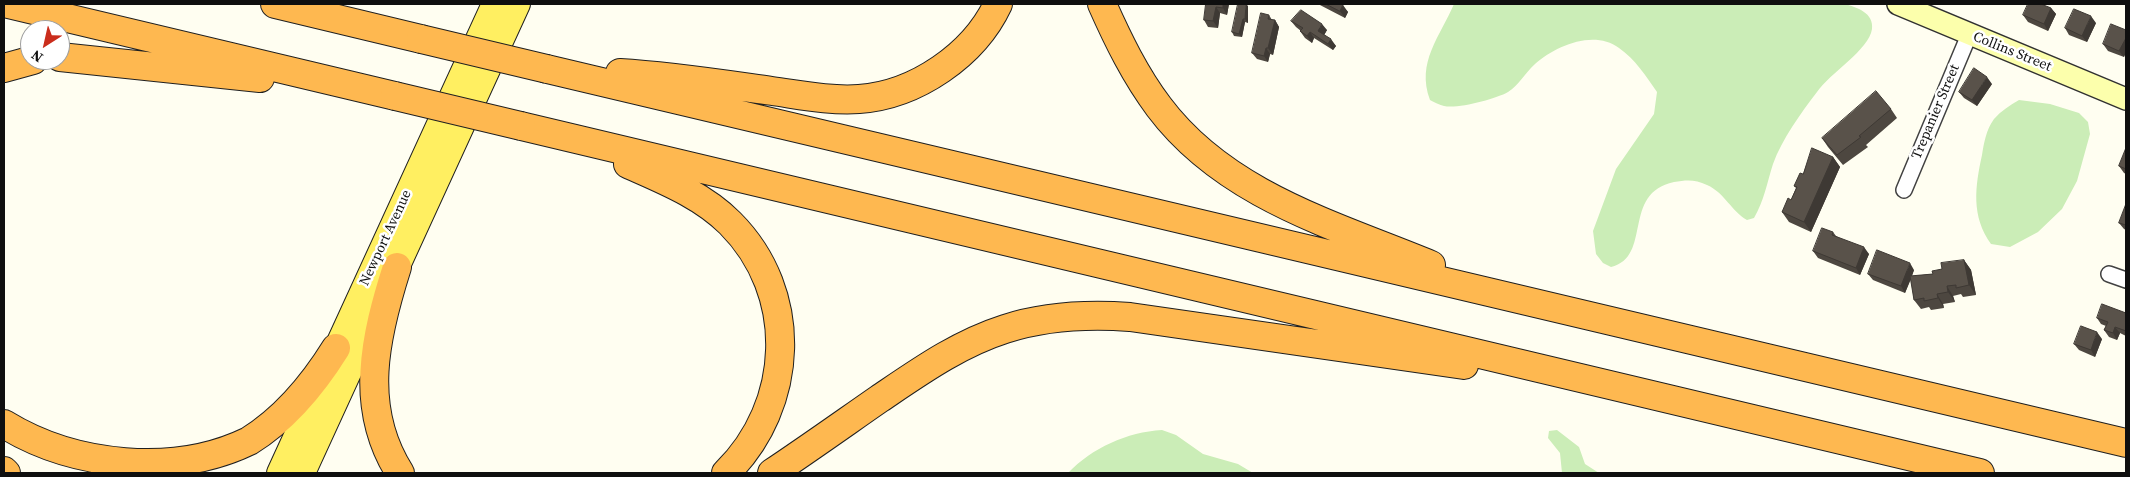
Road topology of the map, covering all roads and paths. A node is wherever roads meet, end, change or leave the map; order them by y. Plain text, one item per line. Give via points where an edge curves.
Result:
1 (8, 4) edge
2 (275, 4) edge
3 (319, 4) edge
4 (494, 4) edge
5 (518, 4) edge
6 (998, 4) edge
7 (1102, 4) edge
8 (1898, 4) edge
9 (361, 24) junction
10 (1968, 35) junction
11 (70, 58) edge
12 (20, 64) edge
13 (4, 68) edge
14 (547, 69) junction
15 (345, 84) junction
16 (2126, 99) edge
17 (577, 140) junction
18 (1904, 190) dead end
19 (398, 267) junction
20 (2109, 274) dead end
21 (2126, 280) edge
22 (1509, 297) junction
23 (336, 348) junction
24 (1566, 374) junction
25 (4, 424) edge
26 (2126, 443) edge
27 (279, 473) edge
28 (303, 473) edge
29 (400, 473) edge
30 (726, 473) edge
31 (772, 473) edge
32 (1980, 473) edge

1 - 15 highway
2 - 9 highway
3 - 9 highway
4 - 23 main road, Newport Avenue
5 - 19 main road, Newport Avenue
6 - 14 highway via 974,39 948,64 916,83 872,98 829,99 659,75
7 - 22 highway via 1133,69 1160,108 1193,145 1224,170 1306,216
8 - 10 street, Collins Street
9 - 14 highway, bridge
10 - 16 street, Collins Street
10 - 18 street, Trepanier Street
11 - 15 highway via 239,77
12 - 13 highway
14 - 22 highway
15 - 17 highway, bridge
17 - 24 highway
17 - 30 highway via 683,189 711,206 740,234 761,267 778,318 777,380 772,403 760,428
19 - 28 main road, Newport Avenue
19 - 29 highway via 377,340 373,387 380,428
20 - 21 street
22 - 26 highway
23 - 25 highway via 312,385 282,416 248,442 209,459 162,466 105,463 51,449
23 - 27 main road, Newport Avenue
24 - 31 highway via 1442,363 1130,317 1058,318 1006,329 951,352
24 - 32 highway

